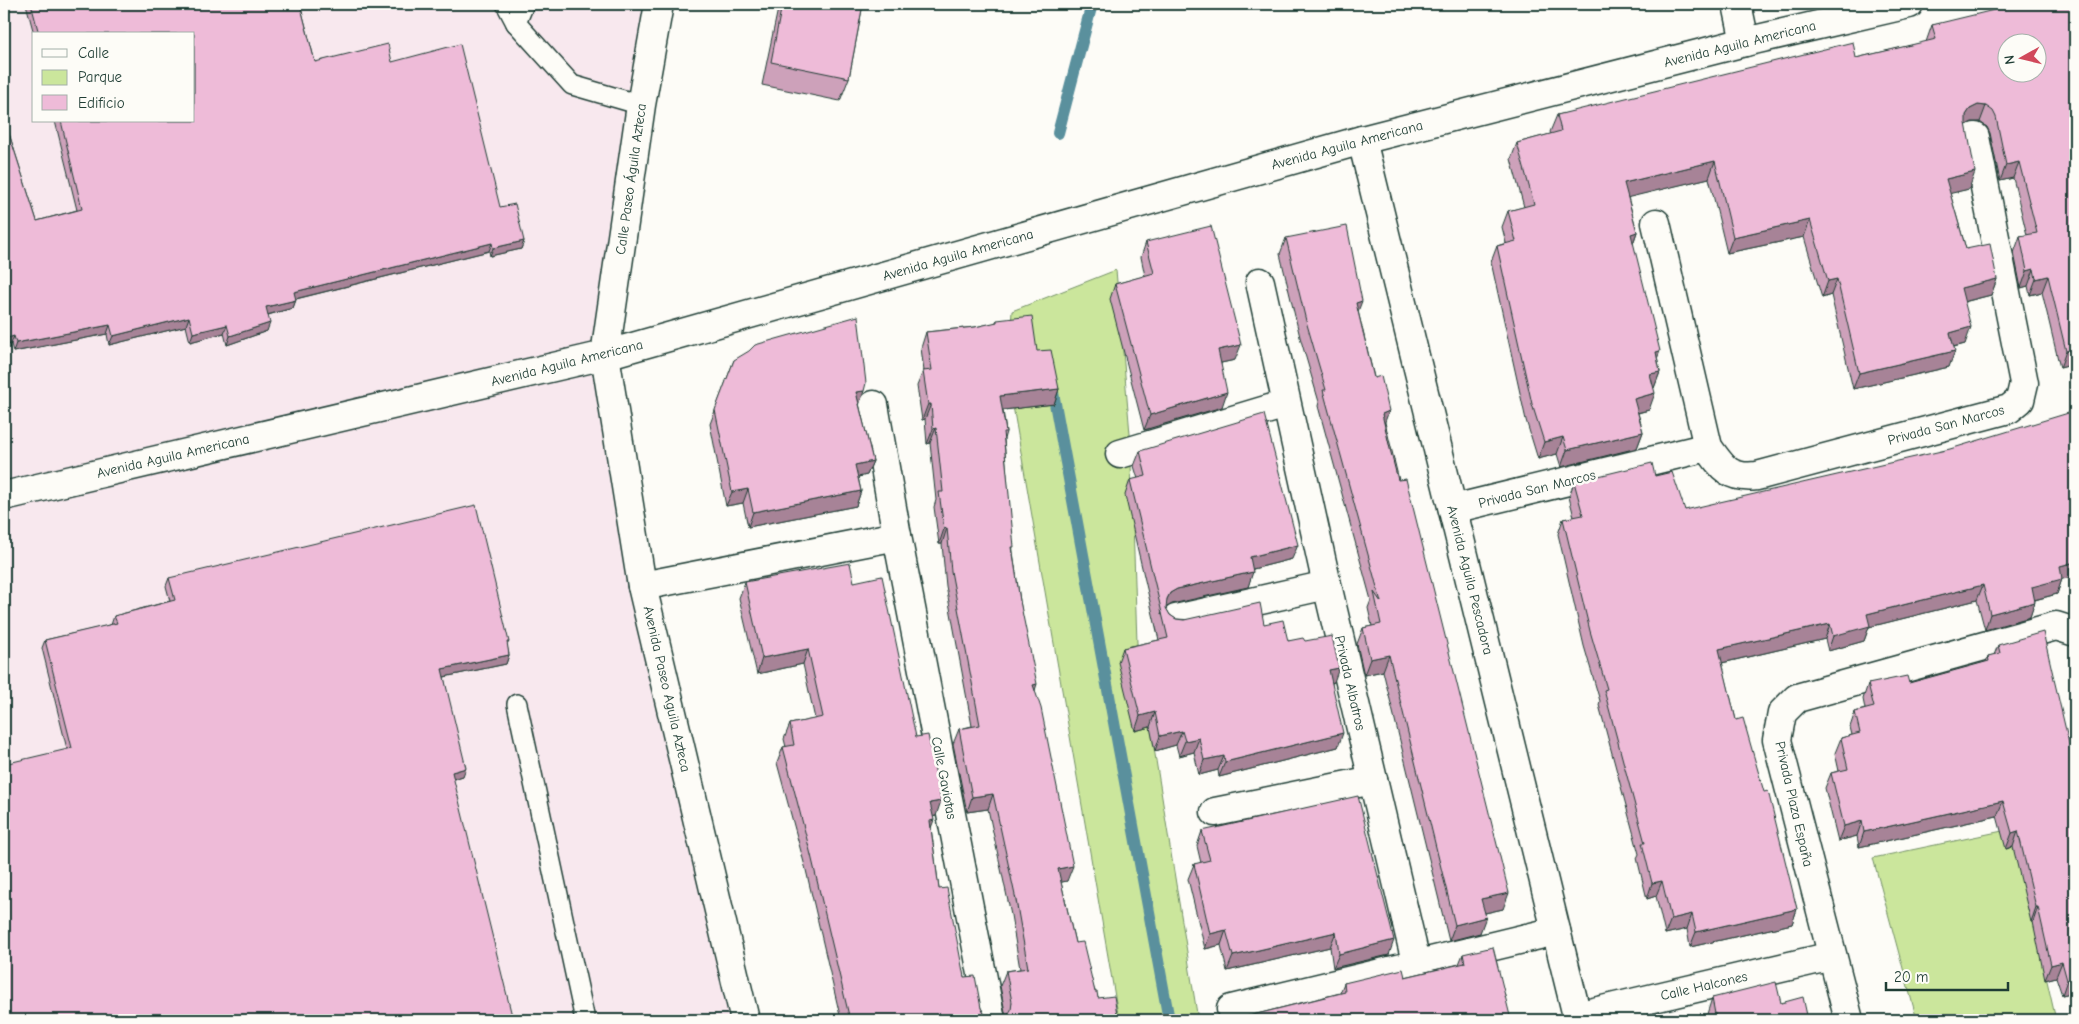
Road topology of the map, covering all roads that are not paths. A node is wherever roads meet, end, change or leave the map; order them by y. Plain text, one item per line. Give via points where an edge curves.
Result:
1 (506, 4) edge
2 (524, 4) edge
3 (659, 4) edge
4 (1737, 4) edge
5 (1896, 5) edge
6 (516, 23) junction
7 (1745, 42) junction
8 (641, 106) junction
9 (1975, 137) dead end
10 (1362, 140) junction
11 (1656, 223) dead end
12 (1260, 282) dead end
13 (605, 355) junction
14 (1286, 404) junction
15 (874, 405) dead end
16 (1708, 447) junction
17 (1120, 454) dead end
18 (4, 496) edge
19 (1453, 510) junction
20 (896, 536) junction
21 (1327, 585) junction
22 (642, 586) junction
23 (1176, 619) edge
24 (2075, 632) edge
25 (517, 704) dead end
26 (1373, 780) junction
27 (1215, 812) dead end
28 (1556, 930) junction
29 (1832, 956) junction
30 (1417, 966) junction
31 (1231, 1009) dead end
32 (1577, 1018) edge
33 (585, 1020) edge
34 (745, 1020) edge
35 (991, 1020) edge
36 (1849, 1020) edge

1 - 6 lane
2 - 6 lane
3 - 8 street, Calle Paseo Águila Azteca
4 - 7 street
5 - 7 street, Avenida Aguila Americana
6 - 8 lane via 572,85
7 - 10 street, Avenida Aguila Americana
8 - 13 street, Calle Paseo Águila Azteca
9 - 16 street, Privada San Marcos via 2024,383 2020,400 2009,409 1757,476 1741,478 1721,466
10 - 13 street, Avenida Aguila Americana
10 - 19 street, Avenida Aguila Pescadora
11 - 16 street, Privada San Marcos
12 - 14 street, Privada Albatros
13 - 18 street, Avenida Aguila Americana
13 - 22 street, Avenida Paseo Aguila Azteca
14 - 17 street
14 - 21 street, Privada Albatros
15 - 20 street, Calle Gaviotas
16 - 19 street, Privada San Marcos
19 - 28 street, Avenida Aguila Pescadora
20 - 22 street
20 - 35 street, Calle Gaviotas
21 - 23 street
21 - 26 street, Privada Albatros
22 - 34 street, Avenida Paseo Aguila Azteca
24 - 29 street, Privada Plaza España via 2056,626 1845,684 1797,698 1782,713 1777,740
25 - 33 lane
26 - 27 street
26 - 30 street, Privada Albatros
28 - 30 street
28 - 32 street, Avenida Aguila Pescadora
29 - 32 street, Calle Halcones
29 - 36 street, Privada Plaza España
30 - 31 street

